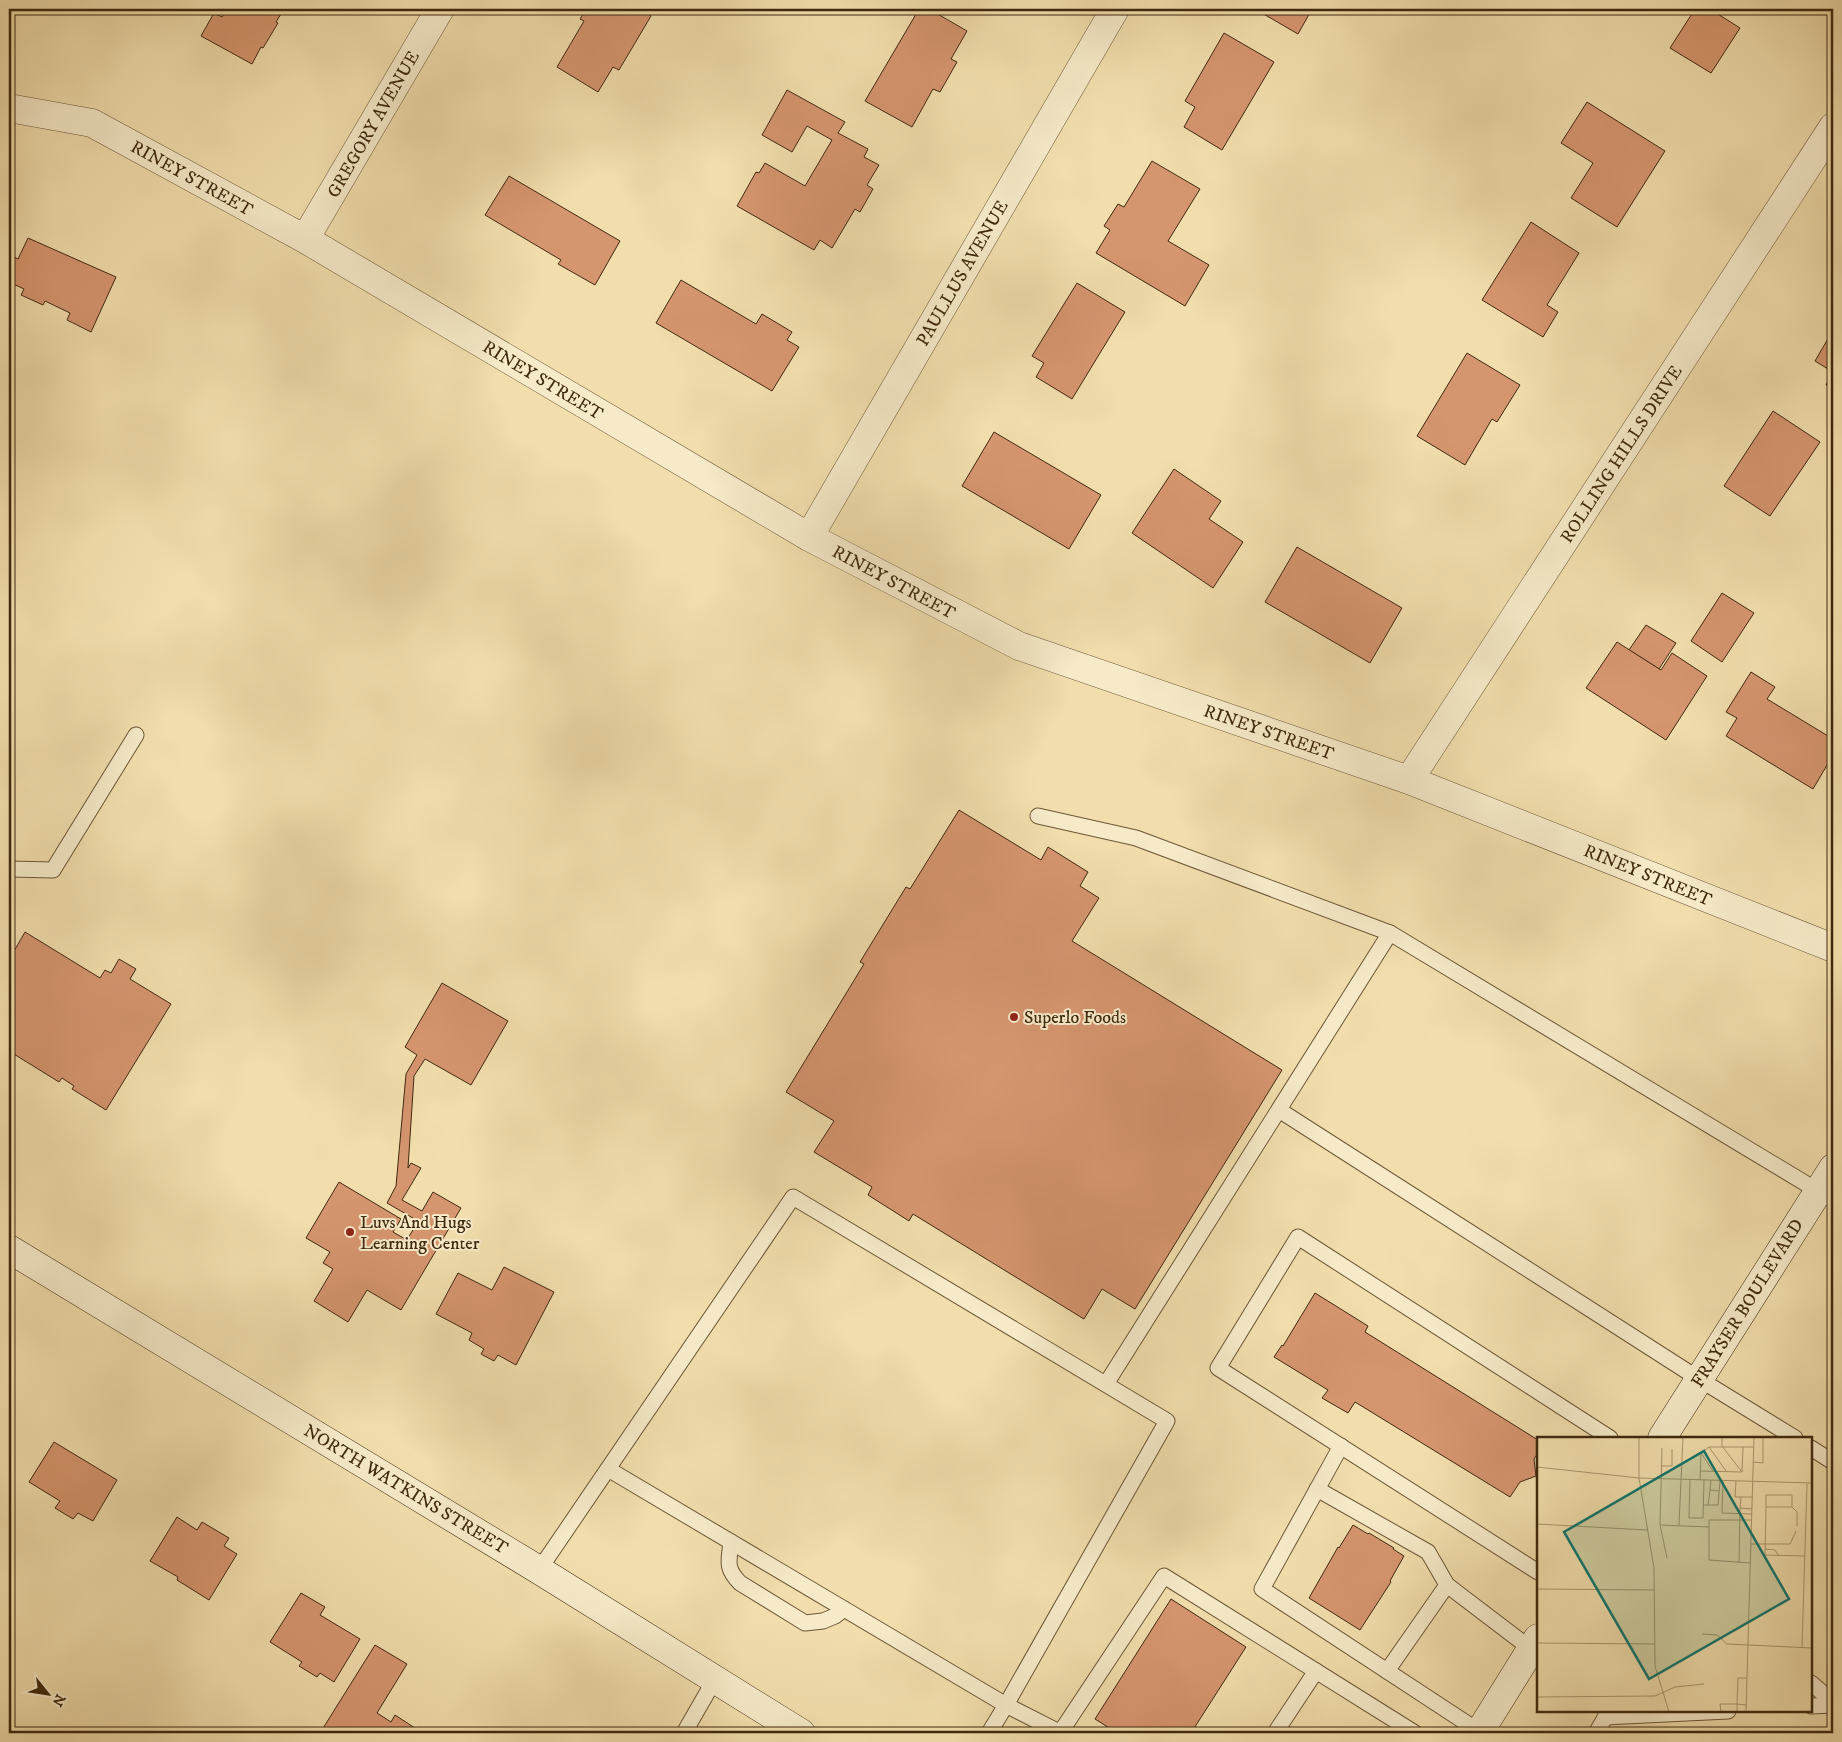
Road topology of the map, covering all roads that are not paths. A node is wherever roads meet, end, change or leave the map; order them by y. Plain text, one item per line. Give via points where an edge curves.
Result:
1 (440, 9) edge
2 (1115, 9) edge
3 (9, 108) edge
4 (1833, 127) edge
5 (305, 239) junction
6 (809, 537) junction
7 (136, 735) dead end
8 (1409, 780) junction
9 (1038, 816) dead end
10 (9, 869) edge
11 (1390, 933) junction
12 (1833, 948) edge
13 (1278, 1110) junction
14 (1833, 1168) edge
15 (1826, 1196) edge
16 (9, 1249) edge
17 (1699, 1379) junction
18 (1106, 1384) junction
19 (1608, 1437) edge
20 (1663, 1437) edge
21 (1793, 1437) edge
22 (1341, 1446) junction
23 (1812, 1449) edge
24 (1833, 1462) edge
25 (608, 1469) junction
26 (1317, 1488) junction
27 (731, 1542) junction
28 (539, 1570) junction
29 (1537, 1571) edge
30 (1447, 1585) junction
31 (844, 1609) junction
32 (1535, 1644) edge
33 (1316, 1671) junction
34 (1388, 1672) junction
35 (715, 1679) junction
36 (1812, 1684) edge
37 (1833, 1703) edge
38 (1006, 1705) junction
39 (1812, 1706) edge
40 (1688, 1712) edge
41 (1607, 1714) edge
42 (684, 1733) edge
43 (801, 1733) edge
44 (988, 1733) edge
45 (1060, 1733) edge
46 (1275, 1733) edge
47 (1415, 1733) edge
48 (1479, 1733) edge
49 (1596, 1733) edge

1 - 5 street, GREGORY AVENUE
2 - 6 street, PAULLUS AVENUE
3 - 5 street, RINEY STREET via 92,123
4 - 8 street, ROLLING HILLS DRIVE
5 - 6 street, RINEY STREET
6 - 8 street, RINEY STREET via 1019,646
7 - 10 lane via 53,870
8 - 12 street, RINEY STREET
9 - 11 lane via 1136,838
11 - 13 lane
11 - 15 lane
13 - 17 lane
13 - 18 lane
14 - 15 street, FRAYSER BOULEVARD
15 - 17 street, FRAYSER BOULEVARD
16 - 28 street, NORTH WATKINS STREET
17 - 20 street, FRAYSER BOULEVARD
17 - 21 lane
18 - 25 lane via 793,1196
18 - 38 lane via 1167,1421
19 - 22 lane via 1298,1237 1218,1368
22 - 26 lane
22 - 29 lane
23 - 24 lane
25 - 27 lane
25 - 28 lane
26 - 30 lane via 1428,1552
26 - 34 lane via 1262,1589
27 - 31 lane
27 - 31 lane via 729,1563 732,1575 805,1623 823,1621
28 - 35 street, NORTH WATKINS STREET
30 - 32 lane
30 - 34 lane
31 - 38 lane
32 - 48 street
33 - 45 lane via 1164,1576
33 - 46 lane
33 - 47 lane
34 - 48 lane
35 - 42 lane
35 - 43 street, NORTH WATKINS STREET
36 - 37 lane
37 - 39 lane
38 - 44 lane
38 - 45 lane
40 - 41 lane
41 - 49 lane

